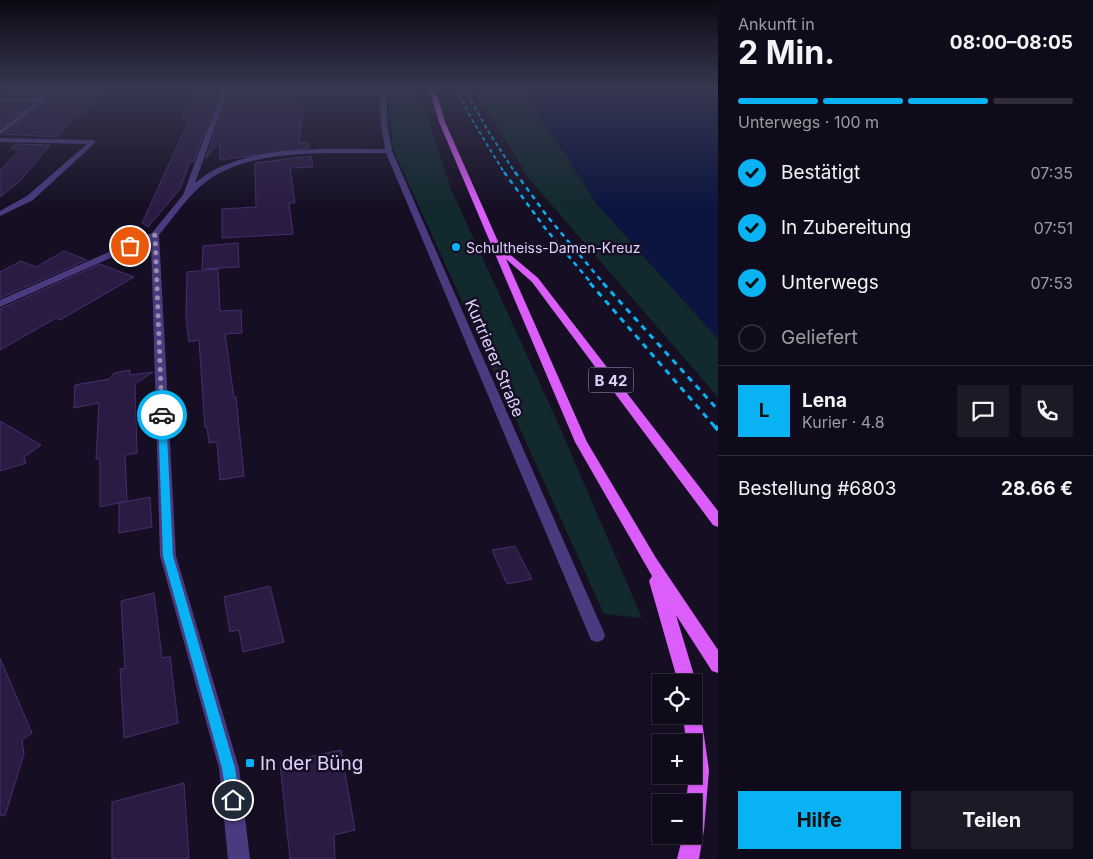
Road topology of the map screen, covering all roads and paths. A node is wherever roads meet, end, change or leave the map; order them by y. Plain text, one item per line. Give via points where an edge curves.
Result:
1 (211, 128) edge
2 (385, 128) edge
3 (445, 128) edge
4 (0, 140) edge
5 (388, 151) junction
6 (187, 195) junction
7 (0, 214) edge
8 (155, 235) junction
9 (496, 246) junction
10 (0, 304) edge
11 (718, 521) edge
12 (651, 562) junction
13 (598, 635) dead end
14 (718, 665) edge
15 (685, 674) edge
16 (693, 724) edge
17 (697, 794) edge
18 (691, 844) edge
19 (238, 859) edge
20 (688, 859) edge

1 - 6 street
2 - 5 street, Kurtrierer Straße
3 - 9 main road, B 42
4 - 7 street via 93,142 30,198
5 - 6 street via 301,153 243,162 209,176
5 - 13 street, Kurtrierer Straße
6 - 8 street
8 - 10 street
8 - 19 street via 168,556 229,768
9 - 11 main road, B 42 via 535,280
9 - 12 main road, B 42 via 581,442
12 - 14 main road, B 42
12 - 15 main road, B 42
16 - 17 main road via 699,770
18 - 20 main road

